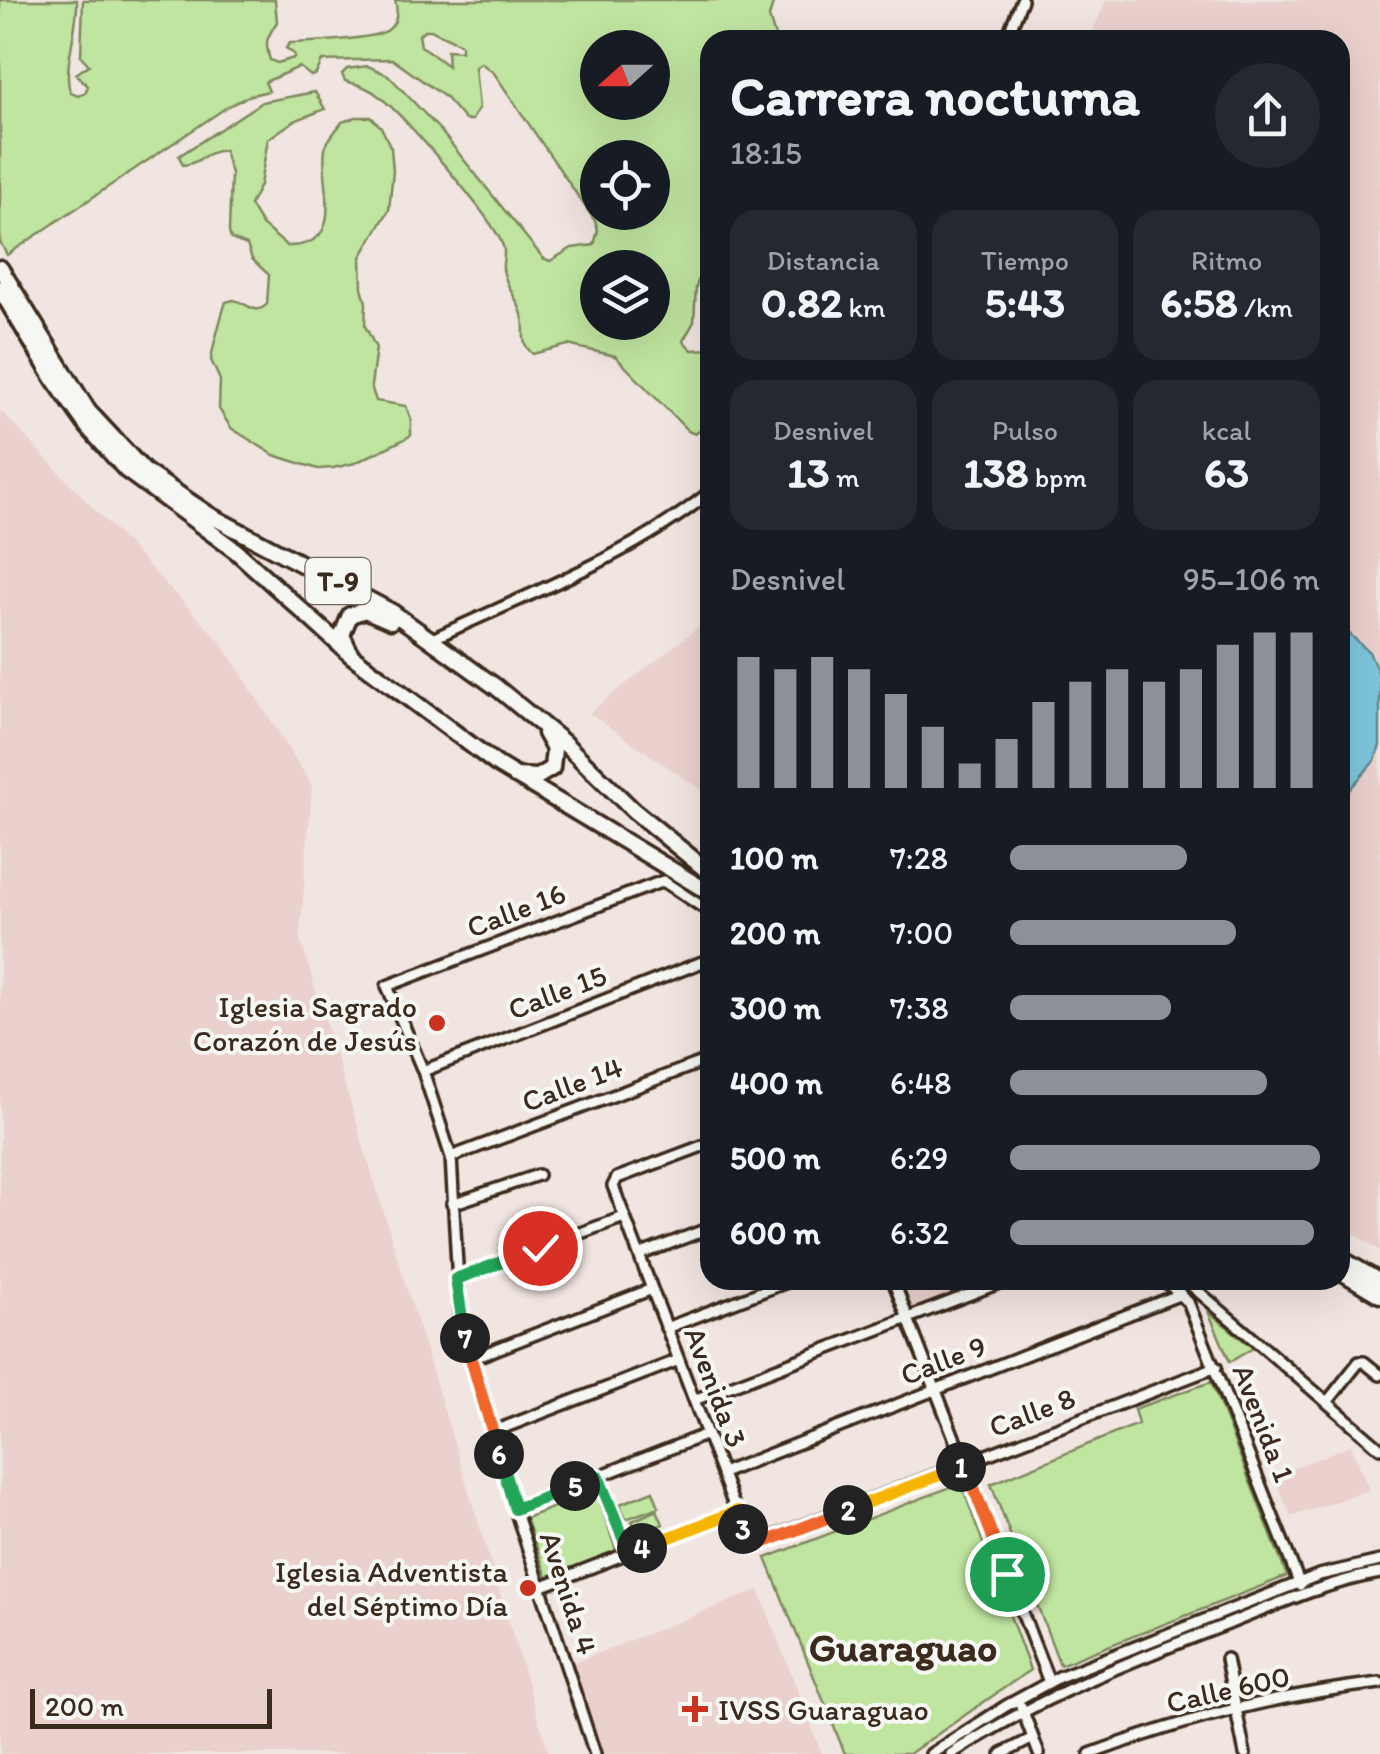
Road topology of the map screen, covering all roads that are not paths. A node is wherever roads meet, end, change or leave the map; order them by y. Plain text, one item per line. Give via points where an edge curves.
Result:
1 (1022, 0) edge
2 (1010, 30) edge
3 (0, 268) edge
4 (0, 289) edge
5 (700, 499) edge
6 (430, 640) junction
7 (444, 650) junction
8 (352, 656) junction
9 (536, 720) junction
10 (514, 776) junction
11 (700, 865) edge
12 (700, 888) edge
13 (700, 905) edge
14 (700, 963) edge
15 (386, 986) joint
16 (700, 1063) edge
17 (423, 1071) junction
18 (700, 1147) edge
19 (451, 1157) junction
20 (538, 1175) dead end
21 (453, 1204) junction
22 (624, 1217) junction
23 (700, 1232) edge
24 (639, 1255) junction
25 (1350, 1264) edge
26 (1350, 1277) edge
27 (456, 1279) junction
28 (1380, 1282) edge
29 (652, 1290) junction
30 (766, 1290) edge
31 (897, 1290) edge
32 (981, 1290) edge
33 (1176, 1290) edge
34 (1197, 1290) edge
35 (1181, 1294) junction
36 (1380, 1294) edge
37 (908, 1318) junction
38 (666, 1328) junction
39 (471, 1359) junction
40 (678, 1360) junction
41 (1216, 1367) junction
42 (1380, 1375) edge
43 (936, 1390) junction
44 (694, 1400) junction
45 (1328, 1401) junction
46 (492, 1432) junction
47 (707, 1434) junction
48 (1380, 1448) edge
49 (965, 1465) junction
50 (722, 1473) junction
51 (598, 1476) junction
52 (515, 1509) junction
53 (737, 1511) junction
54 (755, 1546) joint
55 (629, 1553) junction
56 (1380, 1561) edge
57 (1380, 1573) edge
58 (1299, 1583) junction
59 (540, 1587) junction
60 (1304, 1594) junction
61 (1226, 1659) dead end
62 (1049, 1682) junction
63 (1380, 1683) edge
64 (1019, 1698) junction
65 (1234, 1711) junction
66 (1023, 1712) junction
67 (1034, 1738) junction
68 (594, 1754) edge
69 (931, 1754) edge
70 (952, 1754) edge
71 (1002, 1754) edge
72 (1040, 1754) edge
73 (1090, 1754) edge
74 (1245, 1754) edge

1 - 2 street
3 - 6 highway, T-9 via 88,411 144,471
4 - 8 highway, T-9 via 55,381 112,456 236,550
5 - 6 street via 596,562
6 - 7 highway, T-9
7 - 8 highway, T-9 via 365,610 350,615 342,628
7 - 9 highway, T-9
8 - 10 highway, T-9
9 - 10 highway via 554,749 552,768 537,777
9 - 11 highway, T-9
10 - 12 highway, T-9
13 - 15 street, Calle 16 via 663,880
14 - 17 street, Calle 15
15 - 17 street, Avenida 4
16 - 19 street, Calle 14
17 - 19 street, Avenida 4
18 - 22 street, Avenida 3 via 618,1178 613,1186
19 - 21 street, Avenida 4
20 - 21 street
21 - 27 street, Avenida 4
22 - 24 street, Avenida 3
22 - 27 street
23 - 24 street
24 - 29 street, Avenida 3
25 - 28 highway
26 - 36 highway
27 - 39 street, Avenida 4
29 - 38 street, Avenida 3
29 - 39 street
30 - 38 street
31 - 37 street
32 - 37 street
33 - 35 street, Avenida 1
34 - 45 street
35 - 41 street, Avenida 1
35 - 43 street, Calle 9
37 - 43 street
37 - 44 street
38 - 40 street, Avenida 3
39 - 46 street, Avenida 4
40 - 44 street, Avenida 3
40 - 46 street
41 - 49 street, Calle 8
41 - 58 street, Avenida 1
42 - 45 street via 1360,1362
43 - 49 street
43 - 50 street, Calle 9
44 - 47 street, Avenida 3
45 - 48 street
46 - 52 street, Avenida 4
47 - 50 street, Avenida 3
47 - 51 street
49 - 54 street, Calle 8
49 - 62 street
50 - 53 street, Avenida 3
51 - 52 street
51 - 55 street
52 - 59 street, Avenida 4
53 - 54 street, Avenida 3
53 - 55 street
55 - 59 street
56 - 58 street
57 - 60 street
58 - 60 street, Avenida 1
58 - 62 street
59 - 68 street, Avenida 4
60 - 66 street via 1112,1669
61 - 65 street
62 - 64 street
63 - 65 street, Calle 600
64 - 66 street
64 - 69 street
65 - 73 street, Calle 600
65 - 74 street
66 - 67 street
66 - 70 street
67 - 71 street
67 - 72 street

